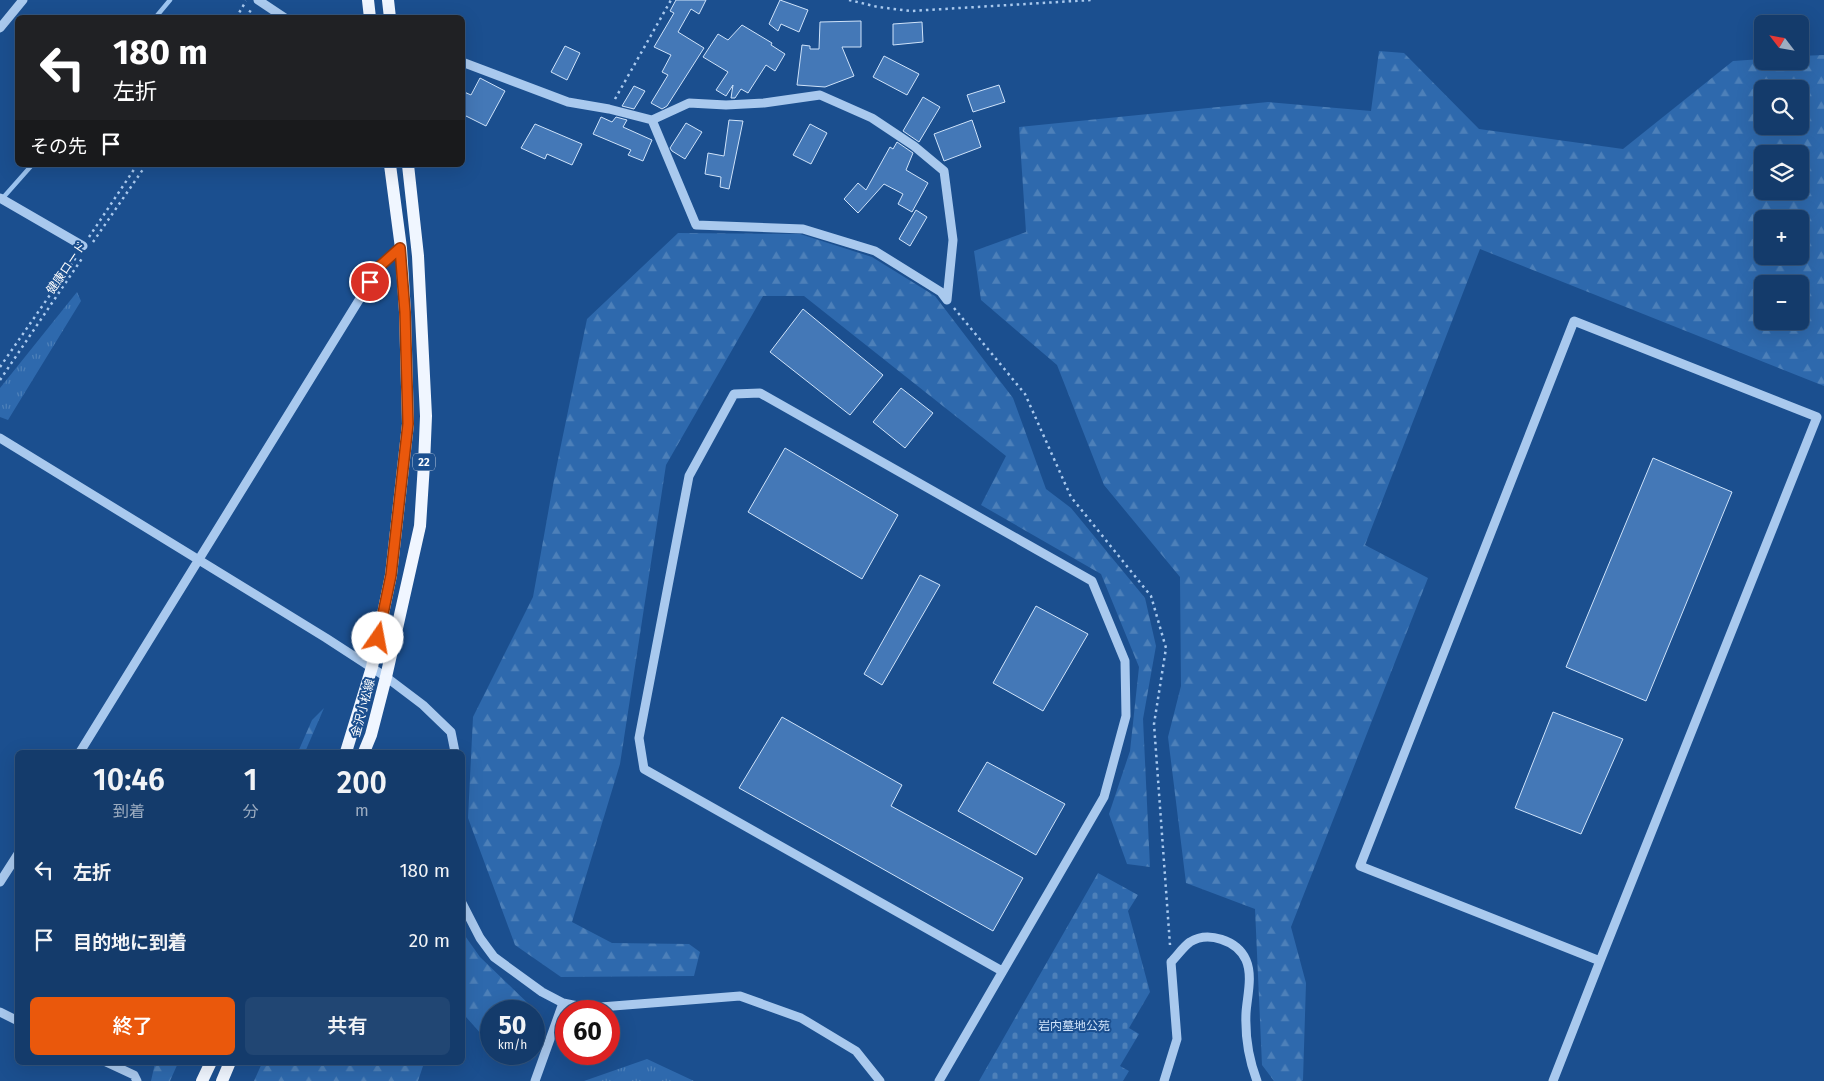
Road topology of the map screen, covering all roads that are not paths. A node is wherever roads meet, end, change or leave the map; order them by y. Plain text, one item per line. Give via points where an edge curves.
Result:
1 (23, 0) edge
2 (258, 0) edge
3 (368, 0) edge
4 (388, 0) edge
5 (271, 4) edge
6 (282, 15) edge
7 (370, 15) edge
8 (390, 15) edge
9 (0, 28) edge
10 (465, 63) edge
11 (652, 120) junction
12 (390, 167) edge
13 (408, 167) edge
14 (4, 200) edge
15 (400, 248) junction
16 (86, 250) road end
17 (0, 438) edge
18 (198, 559) junction
19 (372, 667) junction
20 (386, 677) junction
21 (81, 750) edge
22 (347, 750) edge
23 (365, 750) edge
24 (455, 750) edge
25 (15, 859) edge
26 (0, 882) edge
27 (465, 910) edge
28 (1600, 961) junction
29 (1002, 971) junction
30 (558, 1000) edge
31 (620, 1005) edge
32 (0, 1012) edge
33 (15, 1019) edge
34 (555, 1027) edge
35 (112, 1065) edge
36 (209, 1065) edge
37 (229, 1065) edge
38 (137, 1081) edge
39 (202, 1081) edge
40 (222, 1081) edge
41 (535, 1081) edge
42 (880, 1081) edge
43 (939, 1081) edge
44 (1164, 1081) edge
45 (1257, 1081) edge
46 (1552, 1081) edge

1 - 9 street
2 - 5 street
3 - 7 main road
4 - 8 main road
5 - 6 street
10 - 11 street via 568,102
11 - 11 street via 689,103 736,104 820,96 872,118 944,171 953,240 948,300 875,251 803,228 696,225
12 - 15 main road, 金沢小松線 / 22
13 - 20 main road, 金沢小松線 / 22 via 418,256 426,416 420,526
14 - 16 street
15 - 18 street via 380,266
15 - 19 main road, 金沢小松線 / 22 via 408,424 391,575
17 - 18 street
18 - 19 street
18 - 21 street
19 - 20 street
19 - 22 main road, 金沢小松線 / 22
20 - 23 main road, 金沢小松線 / 22
20 - 24 street via 451,732
25 - 26 street
27 - 30 street via 494,957
28 - 28 street via 1360,866 1574,321 1817,417
28 - 46 street
29 - 29 street via 1104,796 1126,716 1124,661 1092,581 760,393 734,394 689,476 639,738 644,769
29 - 43 street
31 - 42 street via 740,996 801,1018 856,1051
32 - 33 street
34 - 41 street
35 - 38 street via 134,1075
36 - 39 main road
37 - 40 main road
44 - 45 street via 1177,1039 1171,962 1190,942 1218,937 1238,949 1246,960 1249,976 1247,1039 1250,1063

